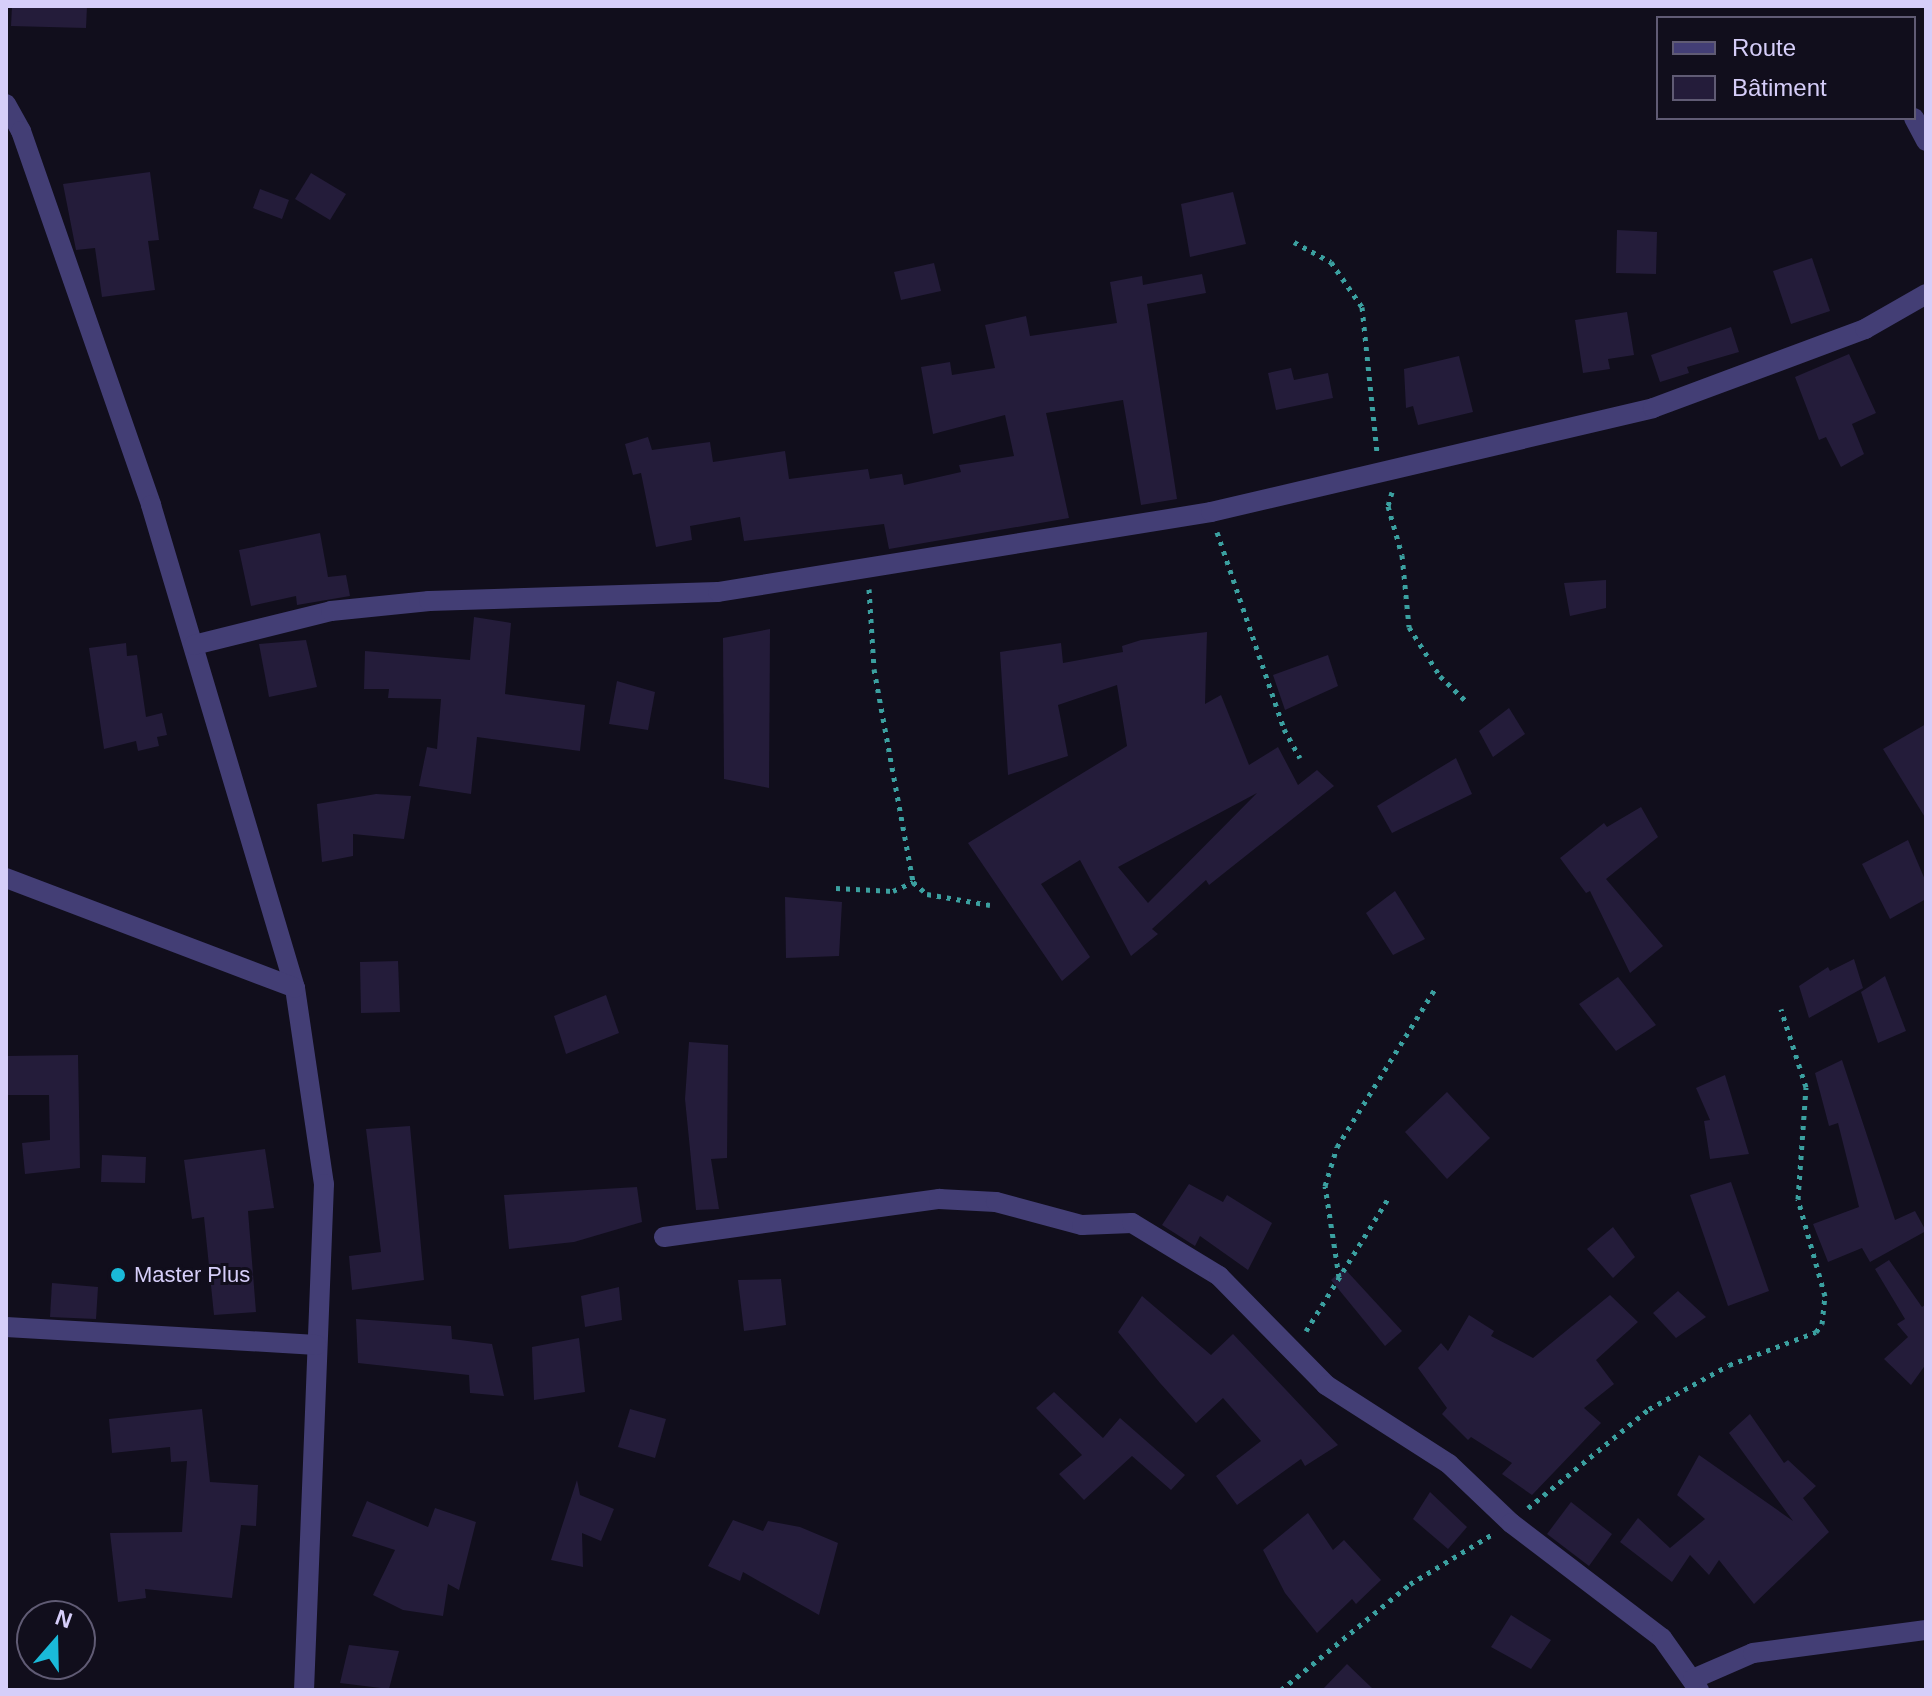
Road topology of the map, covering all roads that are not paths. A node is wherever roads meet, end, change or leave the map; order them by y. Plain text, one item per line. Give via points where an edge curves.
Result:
1 (6, 104) edge
2 (1915, 120) edge
3 (1926, 141) edge
4 (1926, 294) edge
5 (194, 645) junction
6 (6, 878) edge
7 (295, 988) junction
8 (664, 1237) dead end
9 (6, 1327) edge
10 (316, 1345) junction
11 (1926, 1630) edge
12 (1696, 1684) edge
13 (304, 1690) edge

1 - 5 street via 21,131
2 - 3 street
4 - 5 street via 1865,329 1667,403 1211,512 718,592 429,601 345,609
5 - 7 street
6 - 7 street
7 - 10 street via 324,1184
8 - 12 street via 939,1199 996,1202 1082,1225 1132,1223 1219,1276 1338,1393 1449,1464 1511,1523 1662,1638
9 - 10 street
10 - 13 street
11 - 12 street via 1753,1653

